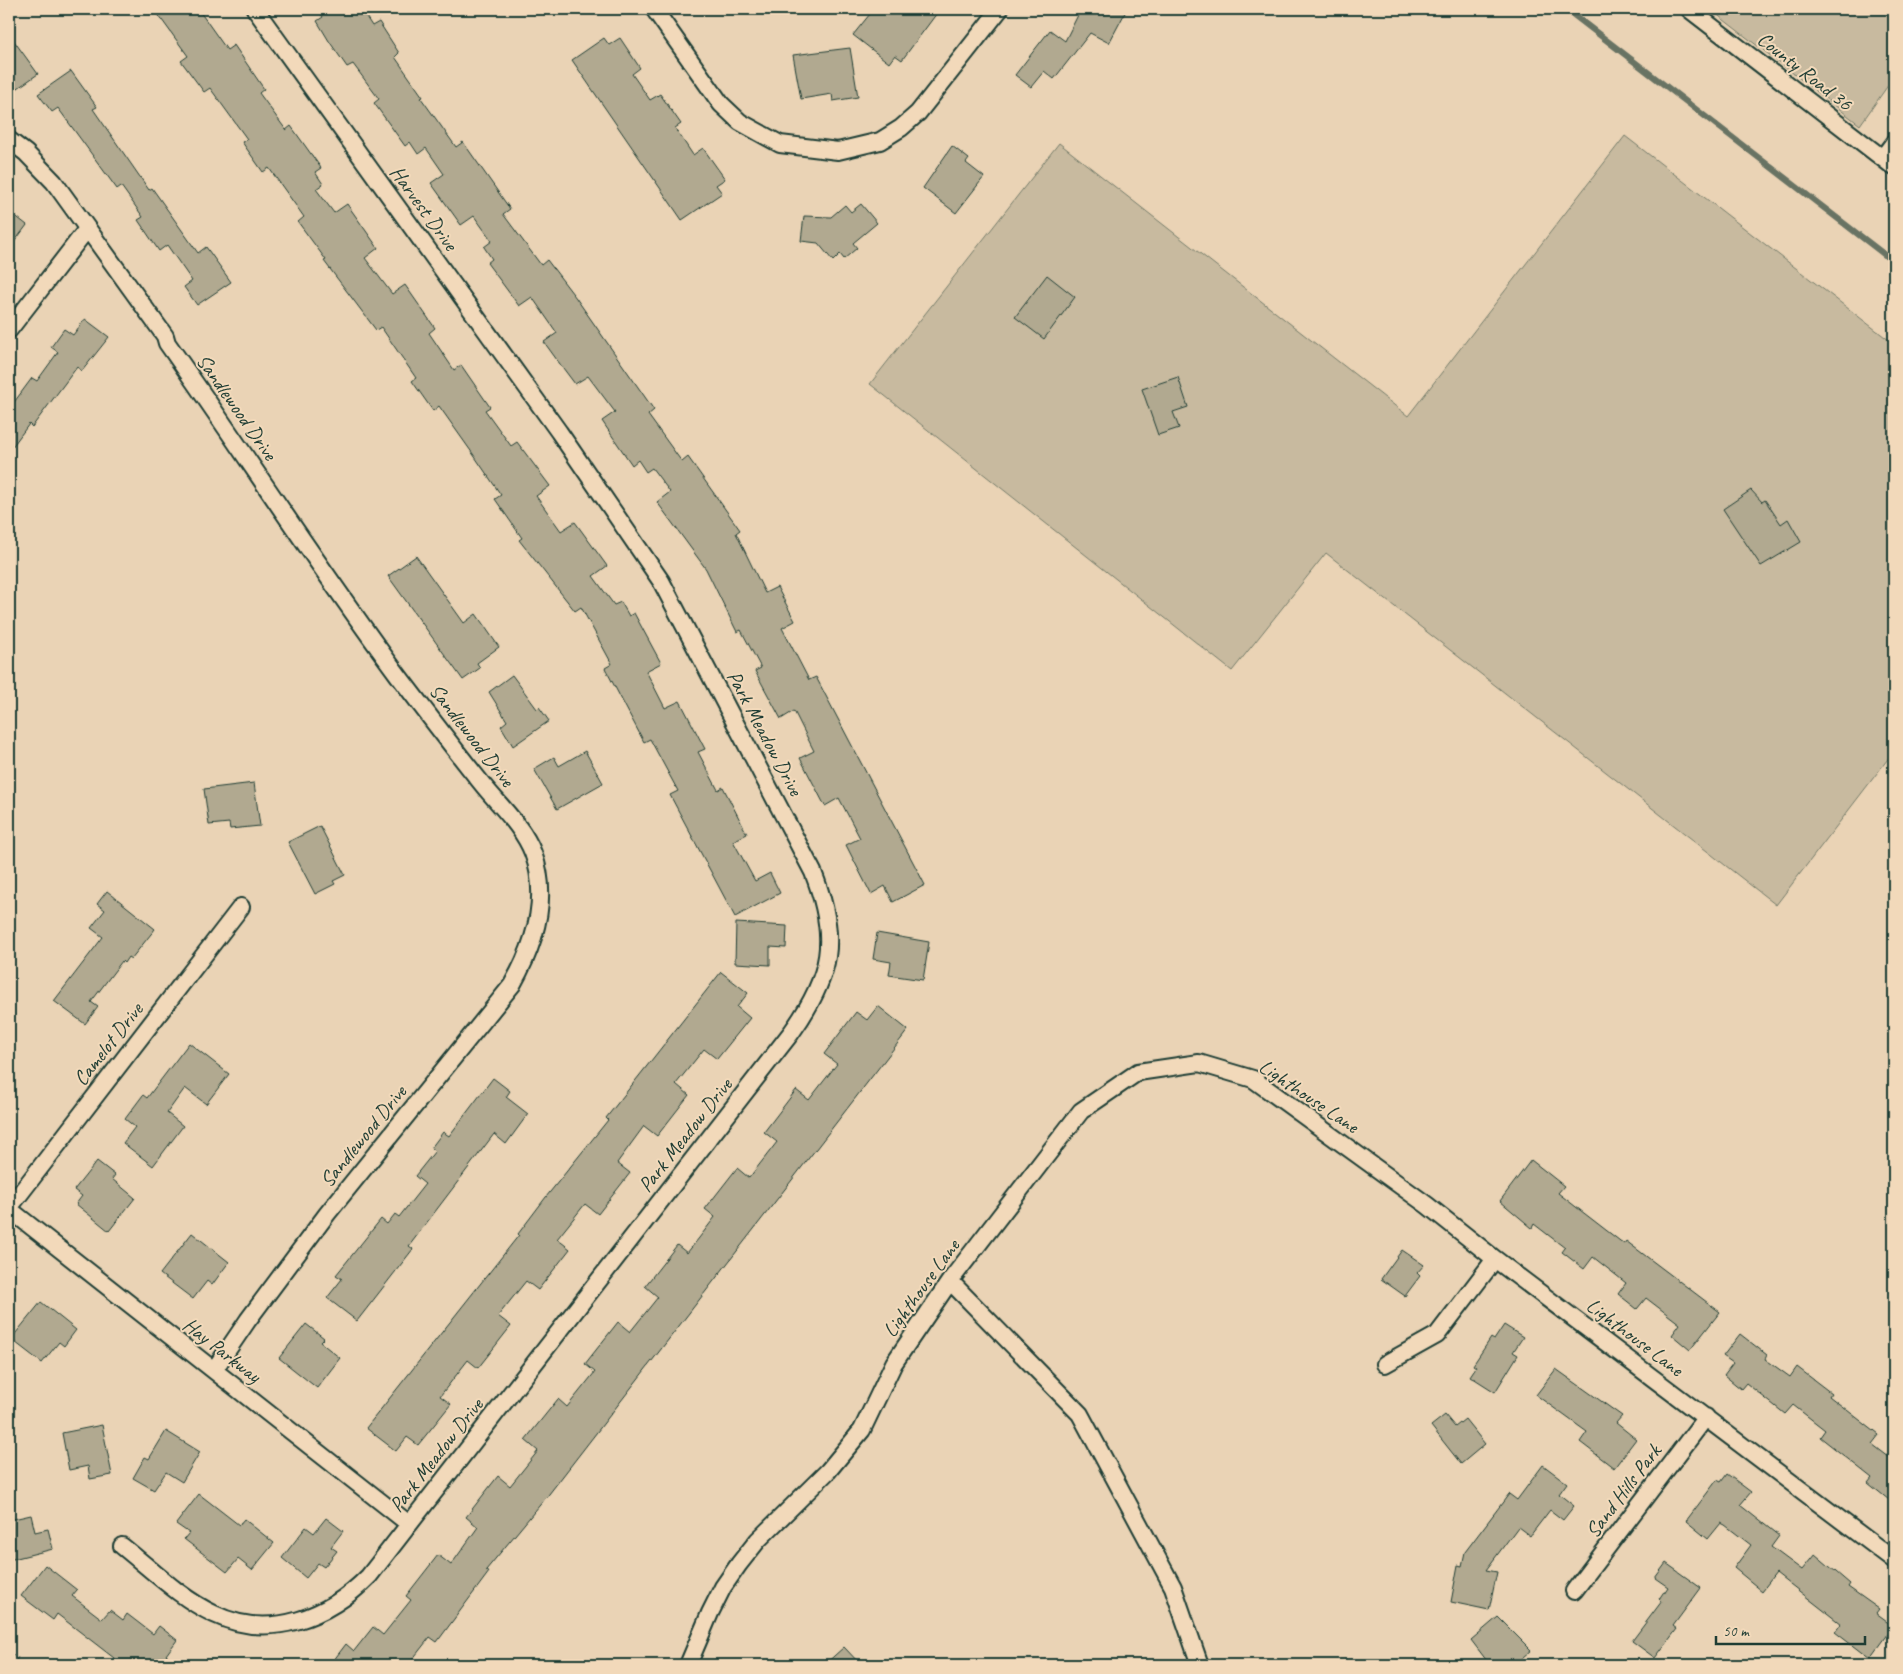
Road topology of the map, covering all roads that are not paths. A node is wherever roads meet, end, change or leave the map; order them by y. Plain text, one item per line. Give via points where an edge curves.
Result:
1 (255, 9) edge
2 (654, 9) edge
3 (1000, 9) edge
4 (1689, 9) edge
5 (1894, 136) edge
6 (9, 140) edge
7 (1879, 156) junction
8 (1894, 167) edge
9 (87, 228) junction
10 (9, 330) edge
11 (559, 432) joint
12 (241, 907) dead end
13 (9, 1208) edge
14 (1495, 1258) junction
15 (950, 1281) junction
16 (1385, 1364) dead end
17 (214, 1370) junction
18 (1706, 1417) junction
19 (409, 1524) junction
20 (122, 1546) dead end
21 (1894, 1560) edge
22 (1574, 1591) dead end
23 (688, 1665) edge
24 (1200, 1665) edge

1 - 11 street, Harvest Drive
2 - 3 street via 721,104 740,122 780,144 838,151 880,141 901,128 918,113
4 - 7 street, County Road 36
5 - 7 lane
6 - 9 street, Sandlewood Drive via 41,167
7 - 8 street, County Road 36
9 - 10 street
9 - 17 street, Sandlewood Drive via 165,336 350,610 453,747 519,828 533,854 539,884 534,935 512,985 327,1214
11 - 19 street, Park Meadow Drive via 661,581 813,872 828,918 828,953 817,992 791,1033
12 - 13 street, Camelot Drive
13 - 17 street, Hay Parkway
14 - 15 street, Lighthouse Lane via 1253,1079 1199,1063 1138,1072 1081,1111
14 - 16 street via 1438,1335
14 - 18 street, Lighthouse Lane
15 - 23 street, Lighthouse Lane via 894,1363 862,1430 828,1471 738,1564 718,1596
15 - 24 street via 1080,1414 1173,1587
17 - 19 street, Hay Parkway
18 - 21 street, Lighthouse Lane
18 - 22 street, Sand Hills Park
19 - 20 street, Park Meadow Drive via 354,1592 332,1608 307,1619 284,1624 245,1623 215,1615 180,1593

